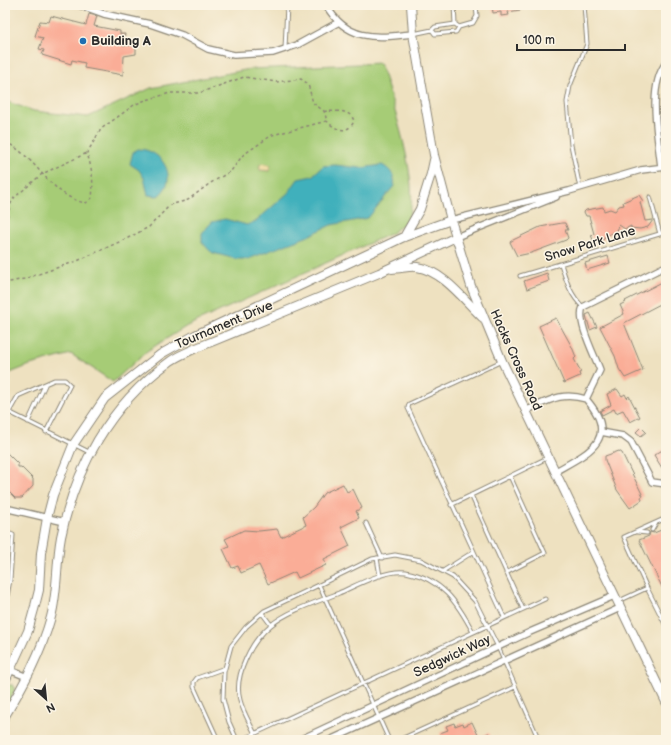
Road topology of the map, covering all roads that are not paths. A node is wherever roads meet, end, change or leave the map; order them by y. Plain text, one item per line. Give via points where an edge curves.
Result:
1 (79, 5) edge
2 (287, 5) edge
3 (326, 5) edge
4 (411, 5) edge
5 (454, 5) edge
6 (476, 5) edge
7 (584, 5) edge
8 (339, 22) junction
9 (455, 24) junction
10 (459, 27) junction
11 (432, 30) junction
12 (413, 34) junction
13 (285, 49) junction
14 (666, 63) edge
15 (434, 155) junction
16 (663, 167) edge
17 (580, 188) junction
18 (569, 191) junction
19 (650, 197) dead end
20 (451, 220) junction
21 (666, 232) edge
22 (660, 234) junction
23 (404, 237) junction
24 (456, 237) junction
25 (561, 264) junction
26 (666, 266) edge
27 (386, 270) junction
28 (520, 276) dead end
29 (582, 308) junction
30 (485, 320) junction
31 (502, 361) junction
32 (45, 385) junction
33 (586, 399) junction
34 (525, 411) junction
35 (28, 422) junction
36 (46, 432) junction
37 (601, 432) junction
38 (74, 445) junction
39 (89, 452) junction
40 (548, 457) junction
41 (556, 472) junction
42 (510, 476) junction
43 (666, 484) edge
44 (471, 495) junction
45 (451, 504) junction
46 (5, 508) edge
47 (47, 518) junction
48 (65, 522) junction
49 (366, 523) dead end
50 (656, 523) junction
51 (666, 523) edge
52 (652, 530) dead end
53 (5, 532) edge
54 (636, 532) junction
55 (647, 533) dead end
56 (473, 552) junction
57 (377, 558) junction
58 (382, 558) junction
59 (442, 572) junction
60 (506, 573) junction
61 (380, 576) junction
62 (319, 585) junction
63 (648, 588) junction
64 (325, 599) junction
65 (545, 599) dead end
66 (617, 602) junction
67 (5, 606) edge
68 (522, 609) junction
69 (262, 613) junction
70 (504, 617) junction
71 (665, 620) edge
72 (271, 626) junction
73 (487, 626) junction
74 (666, 626) edge
75 (473, 632) junction
76 (498, 647) junction
77 (503, 660) junction
78 (225, 668) junction
79 (8, 669) edge
80 (27, 677) junction
81 (5, 681) edge
82 (364, 683) junction
83 (515, 687) junction
84 (663, 688) edge
85 (666, 702) edge
86 (374, 705) junction
87 (5, 716) edge
88 (379, 717) junction
89 (255, 734) junction
90 (403, 739) edge
91 (218, 740) edge
92 (237, 740) edge
93 (241, 740) edge
94 (300, 740) edge
95 (330, 740) edge
96 (389, 740) edge
97 (399, 740) edge
98 (539, 740) edge

1 - 13 street via 104,14 150,24 182,35 208,49 234,55 273,53
2 - 13 lane
3 - 8 street
4 - 12 street, Hacks Cross Road
5 - 9 lane
6 - 10 lane via 477,16 472,23
7 - 17 lane via 587,44 570,86 567,102 571,145
8 - 12 street via 350,32 374,38
8 - 13 street
9 - 10 lane
9 - 11 lane via 435,27
10 - 11 lane via 456,32 436,34
11 - 12 lane
12 - 15 street, Hacks Cross Road
14 - 16 street via 660,70 655,102
15 - 20 street, Hacks Cross Road
15 - 23 street via 427,191
16 - 17 street, Tournament Drive via 626,174
17 - 18 street, Tournament Drive
18 - 20 street, Tournament Drive
18 - 24 street, Tournament Drive
19 - 22 lane
20 - 23 street, Tournament Drive
20 - 24 street, Hacks Cross Road
21 - 22 lane, Snow Park Lane
22 - 25 lane, Snow Park Lane
23 - 38 street, Tournament Drive via 195,335 161,354 105,398
24 - 27 street, Tournament Drive
24 - 30 street, Hacks Cross Road via 471,286
25 - 28 lane, Snow Park Lane
25 - 29 lane via 569,290
26 - 29 street
27 - 30 street via 416,267 429,270
27 - 39 street, Tournament Drive via 168,362 130,396
29 - 33 street via 581,322 600,370
30 - 31 street, Hacks Cross Road
31 - 34 street, Hacks Cross Road
31 - 45 lane via 409,404 410,414
32 - 35 lane
32 - 35 lane via 18,396 10,412
32 - 36 lane via 54,380 65,380 70,384
33 - 34 street via 568,395
33 - 37 street via 597,415
34 - 40 street, Hacks Cross Road
35 - 36 lane
36 - 38 lane
37 - 41 street via 594,448
37 - 43 street via 624,436 631,442 652,482
38 - 39 lane
38 - 47 street, Tournament Drive via 53,495
39 - 48 street, Tournament Drive via 71,496
40 - 41 street, Hacks Cross Road
40 - 42 lane
41 - 66 street, Hacks Cross Road
42 - 44 lane
42 - 60 lane via 545,552
44 - 45 lane
44 - 60 lane
45 - 56 lane
46 - 47 street
47 - 48 street
47 - 79 street, Tournament Drive via 36,606 28,631
48 - 80 street, Tournament Drive via 52,616
49 - 58 lane
50 - 51 lane via 664,519
50 - 52 lane
50 - 54 lane
53 - 67 lane via 13,535 10,580
54 - 55 lane
54 - 63 lane via 624,537
56 - 59 lane
56 - 70 lane
57 - 58 lane
57 - 61 lane
57 - 62 lane
58 - 59 lane via 395,555 421,560
59 - 73 lane via 453,577 475,601
60 - 68 lane
61 - 64 lane
61 - 75 lane via 404,572 435,584 459,607
62 - 64 lane
62 - 69 lane
63 - 66 lane
63 - 71 lane
64 - 72 lane
64 - 82 lane
65 - 68 lane
66 - 76 street, Sedgwick Way
66 - 77 street, Sedgwick Way
66 - 84 street, Hacks Cross Road
68 - 70 lane
69 - 72 lane
69 - 78 lane via 246,627 231,646
70 - 73 lane
71 - 74 lane
72 - 89 lane via 256,642 243,664 239,685 240,700
73 - 75 lane
73 - 76 lane
75 - 82 lane
76 - 77 lane
76 - 86 street, Sedgwick Way
77 - 83 lane
77 - 88 street, Sedgwick Way
78 - 91 lane via 197,678 194,682
78 - 92 lane via 223,699
79 - 80 street
79 - 81 street, Tournament Drive
80 - 87 street, Tournament Drive
82 - 86 lane
82 - 89 lane
83 - 90 lane
83 - 98 lane
84 - 85 street, Hacks Cross Road
86 - 88 lane
86 - 94 street, Sedgwick Way
88 - 95 street, Sedgwick Way
88 - 96 lane
89 - 93 lane
90 - 97 lane

